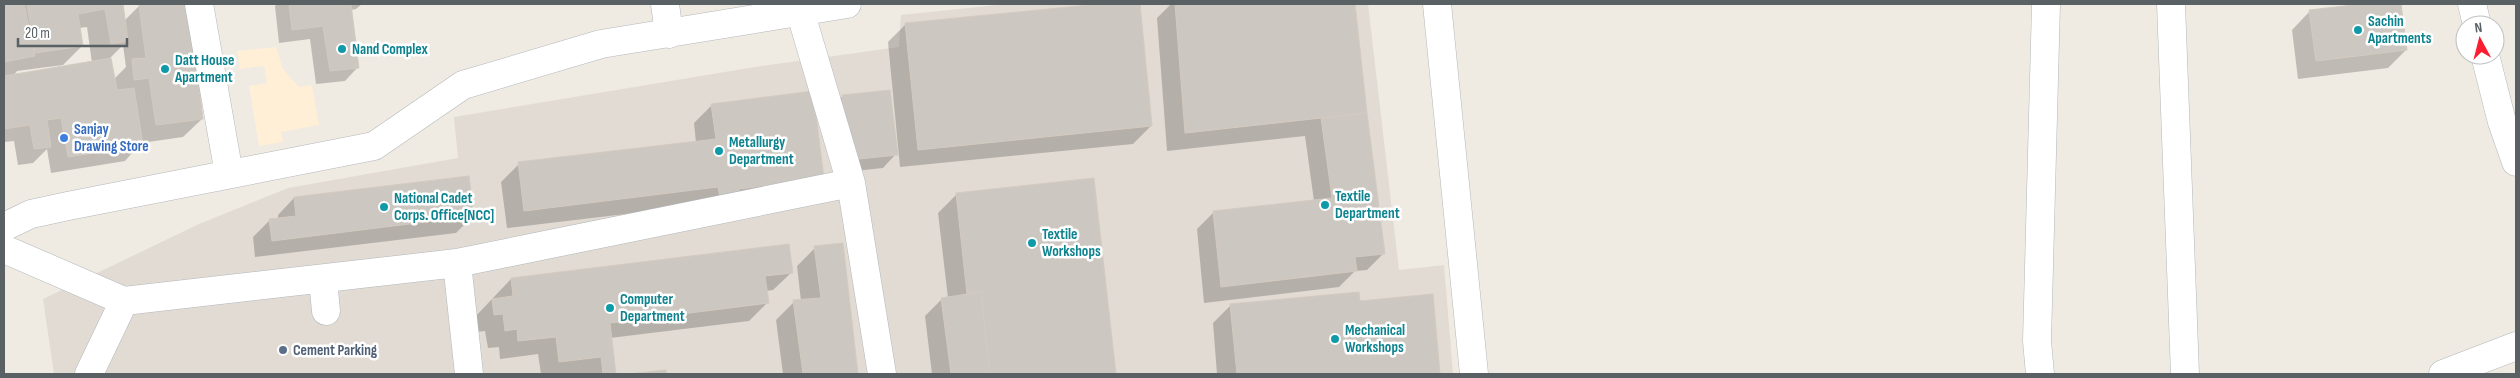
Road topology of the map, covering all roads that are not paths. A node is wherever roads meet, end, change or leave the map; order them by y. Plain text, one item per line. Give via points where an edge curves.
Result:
1 (199, 4) edge
2 (664, 4) edge
3 (847, 4) edge
4 (1437, 4) edge
5 (2046, 4) edge
6 (2171, 4) edge
7 (799, 8) edge
8 (669, 34) junction
9 (2488, 65) edge
10 (2516, 162) edge
11 (229, 174) junction
12 (851, 183) junction
13 (4, 227) edge
14 (4, 249) edge
15 (457, 263) junction
16 (323, 280) junction
17 (124, 301) junction
18 (326, 310) dead end
19 (2516, 346) edge
20 (89, 374) edge
21 (469, 374) edge
22 (882, 374) edge
23 (1474, 374) edge
24 (2040, 374) edge
25 (2185, 374) edge
26 (2443, 374) edge

1 - 11 street
2 - 8 street
3 - 7 street
4 - 23 street
5 - 24 street via 2037,341
6 - 25 street
7 - 8 street
7 - 12 street
8 - 11 street via 601,44 463,85 374,146
9 - 10 street
11 - 13 street via 31,214
12 - 15 street
12 - 22 street
14 - 17 street
15 - 16 street
15 - 21 street
16 - 17 street
16 - 18 street
17 - 20 street
19 - 26 street

